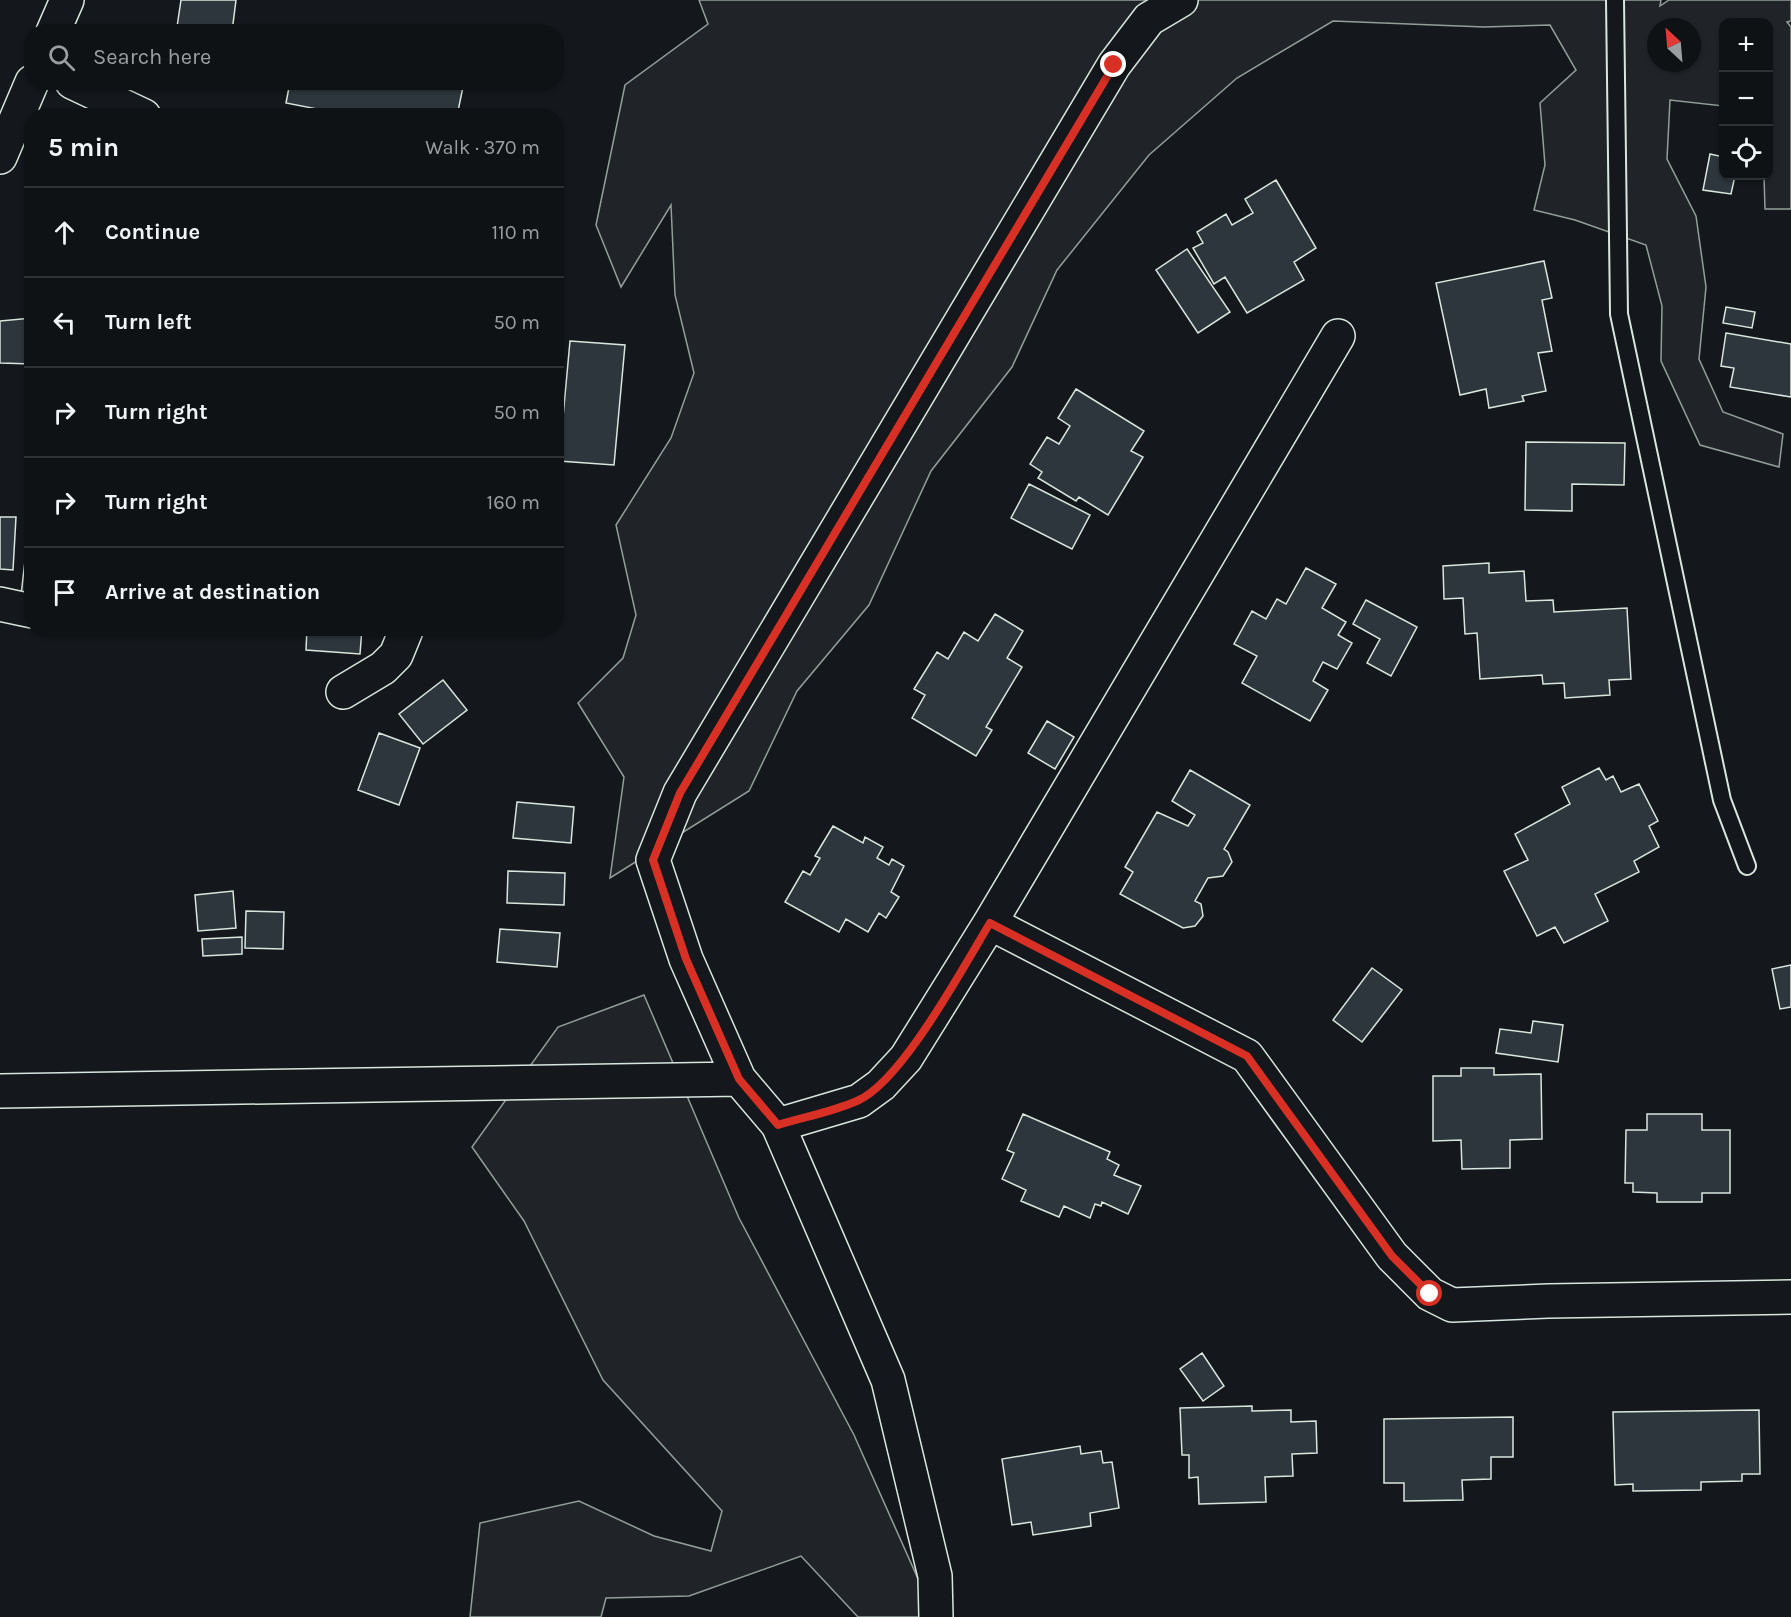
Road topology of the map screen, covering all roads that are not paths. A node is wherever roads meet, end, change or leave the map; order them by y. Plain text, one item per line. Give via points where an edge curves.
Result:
1 (67, 0) edge
2 (1181, 0) edge
3 (1615, 0) edge
4 (56, 24) edge
5 (29, 90) edge
6 (89, 90) edge
7 (127, 108) edge
8 (0, 157) edge
9 (1338, 336) dead end
10 (0, 604) edge
11 (24, 609) edge
12 (404, 636) edge
13 (343, 692) dead end
14 (1747, 866) dead end
15 (990, 923) junction
16 (739, 1079) junction
17 (0, 1091) edge
18 (778, 1125) junction
19 (1791, 1297) edge
20 (936, 1617) edge

1 - 4 street
2 - 16 street via 1149,19 1114,65 680,793 653,860 686,959
3 - 14 lane via 1619,314 1722,800
5 - 8 street
6 - 7 street
9 - 15 street
10 - 11 street
12 - 13 street via 396,655 383,668
15 - 18 street via 906,1058 881,1085 858,1101
15 - 19 street via 1247,1056 1392,1256 1430,1294 1452,1305
16 - 17 street
16 - 18 street
18 - 20 street via 888,1380 935,1576

